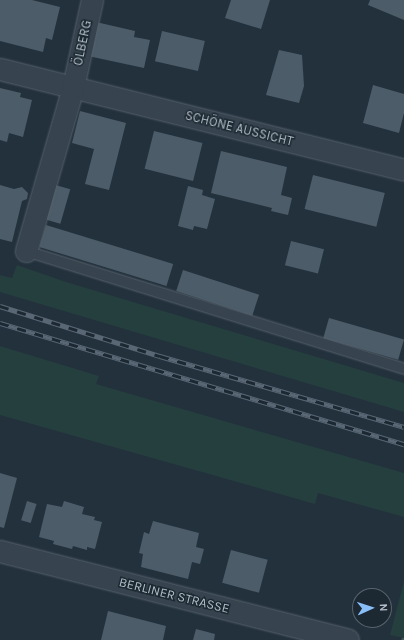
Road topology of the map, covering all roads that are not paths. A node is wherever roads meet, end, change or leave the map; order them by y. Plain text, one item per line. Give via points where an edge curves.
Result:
1 (92, 0) edge
2 (0, 69) edge
3 (73, 87) junction
4 (404, 170) edge
5 (26, 251) joint
6 (404, 368) edge
7 (0, 551) edge
8 (348, 640) edge

1 - 3 street, ÖLBERG
2 - 3 street, SCHÖNE AUSSICHT
3 - 4 street, SCHÖNE AUSSICHT
3 - 5 street
5 - 6 lane
7 - 8 street, BERLINER STRASSE

